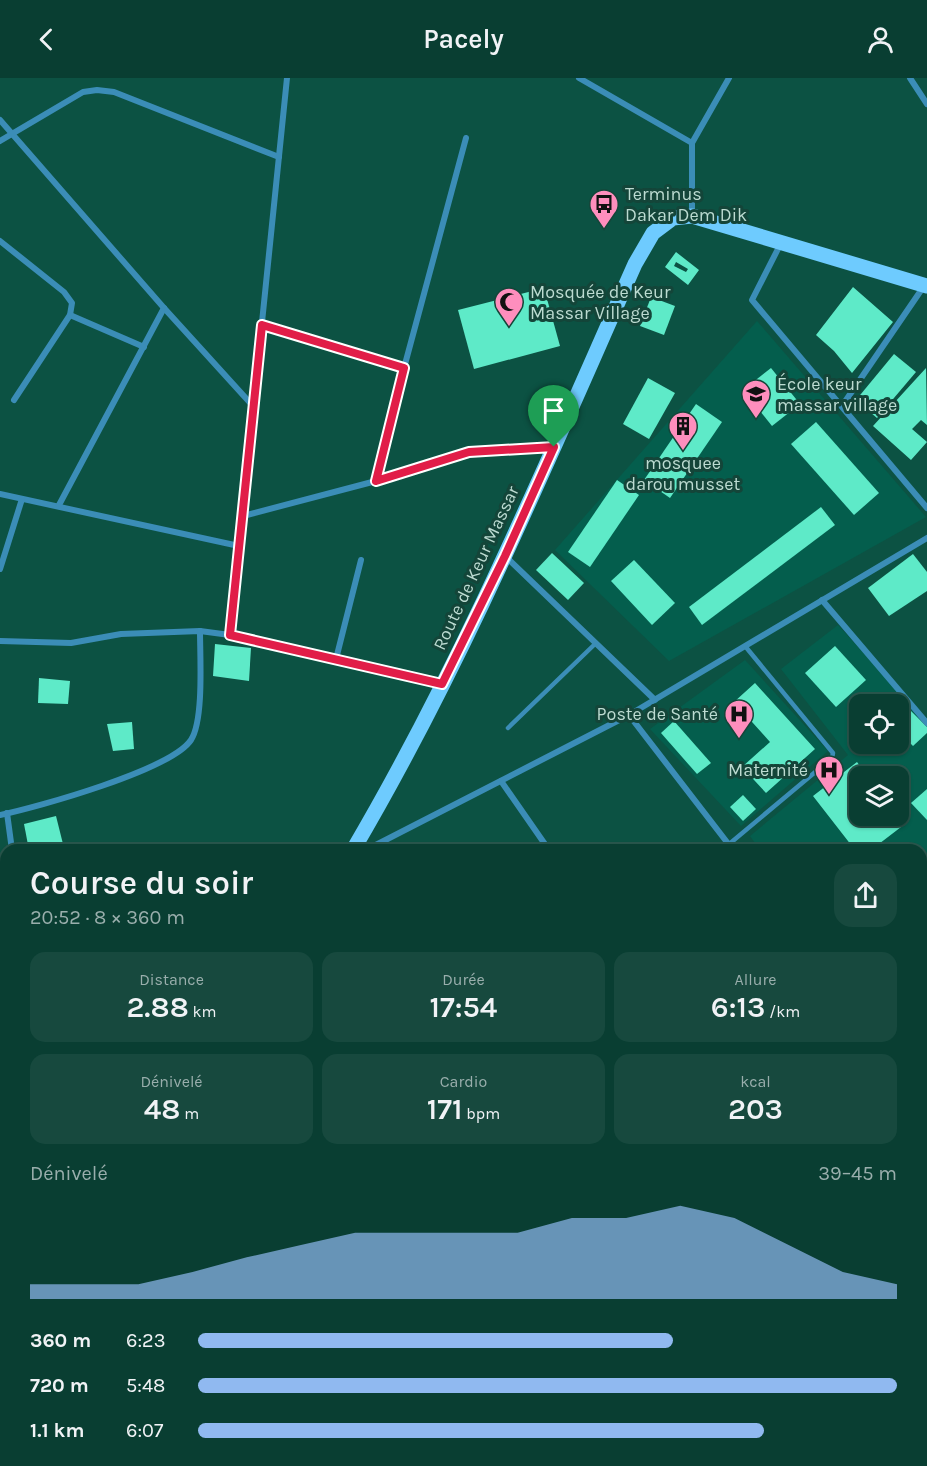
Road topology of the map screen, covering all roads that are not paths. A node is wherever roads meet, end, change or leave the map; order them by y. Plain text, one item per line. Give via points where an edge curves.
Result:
1 (287, 78) edge
2 (580, 78) edge
3 (729, 78) edge
4 (910, 78) edge
5 (927, 104) edge
6 (0, 120) edge
7 (12, 134) junction
8 (466, 138) dead end
9 (0, 141) edge
10 (692, 143) junction
11 (279, 157) junction
12 (692, 216) junction
13 (0, 241) edge
14 (781, 243) junction
15 (925, 286) edge
16 (164, 308) junction
17 (70, 315) junction
18 (262, 325) junction
19 (144, 347) junction
20 (404, 368) junction
21 (14, 400) dead end
22 (253, 406) junction
23 (842, 406) junction
24 (554, 447) junction
25 (376, 481) junction
26 (0, 494) edge
27 (22, 499) junction
28 (59, 506) junction
29 (927, 508) edge
30 (243, 516) junction
31 (925, 539) edge
32 (239, 546) junction
33 (927, 548) edge
34 (505, 556) junction
35 (361, 560) dead end
36 (0, 569) edge
37 (822, 600) junction
38 (200, 631) junction
39 (230, 635) junction
40 (0, 641) edge
41 (596, 643) junction
42 (745, 646) junction
43 (336, 659) junction
44 (442, 684) junction
45 (655, 700) junction
46 (629, 715) junction
47 (927, 723) edge
48 (508, 728) dead end
49 (501, 781) junction
50 (4, 814) edge
51 (11, 844) edge
52 (356, 844) edge
53 (378, 844) edge
54 (545, 844) edge
55 (727, 844) edge
56 (735, 844) edge

1 - 11 street
2 - 10 street
3 - 10 street
4 - 5 street
6 - 7 street
7 - 9 street
7 - 11 street via 83,92 97,90 114,92
7 - 16 street
8 - 20 street
10 - 12 street
11 - 18 street
12 - 14 main road
12 - 24 main road, Route de Keur Massar via 673,218 647,243
13 - 17 street via 64,292 72,303
14 - 15 main road
14 - 23 street via 752,300
15 - 23 street
16 - 19 street
16 - 22 street
17 - 19 street
17 - 21 street
18 - 20 street
18 - 22 street
19 - 28 street
20 - 25 street
22 - 30 street
23 - 29 street
24 - 25 street via 469,452
24 - 34 main road, Route de Keur Massar
25 - 30 street
26 - 27 street
27 - 28 street
27 - 36 street
28 - 32 street
30 - 32 street
31 - 33 street
31 - 37 street
32 - 39 street
34 - 41 street
34 - 44 main road, Route de Keur Massar
35 - 43 street
37 - 42 street
37 - 47 street
38 - 39 street
38 - 40 street via 121,634 71,643
38 - 50 street via 196,727 181,750 152,767
39 - 43 street
41 - 45 street
41 - 48 lane
42 - 45 street
42 - 56 lane via 833,753
43 - 44 street
44 - 52 main road, Route de Keur Massar
45 - 46 street
46 - 49 street
46 - 55 street
49 - 53 street
49 - 54 street
50 - 51 street

